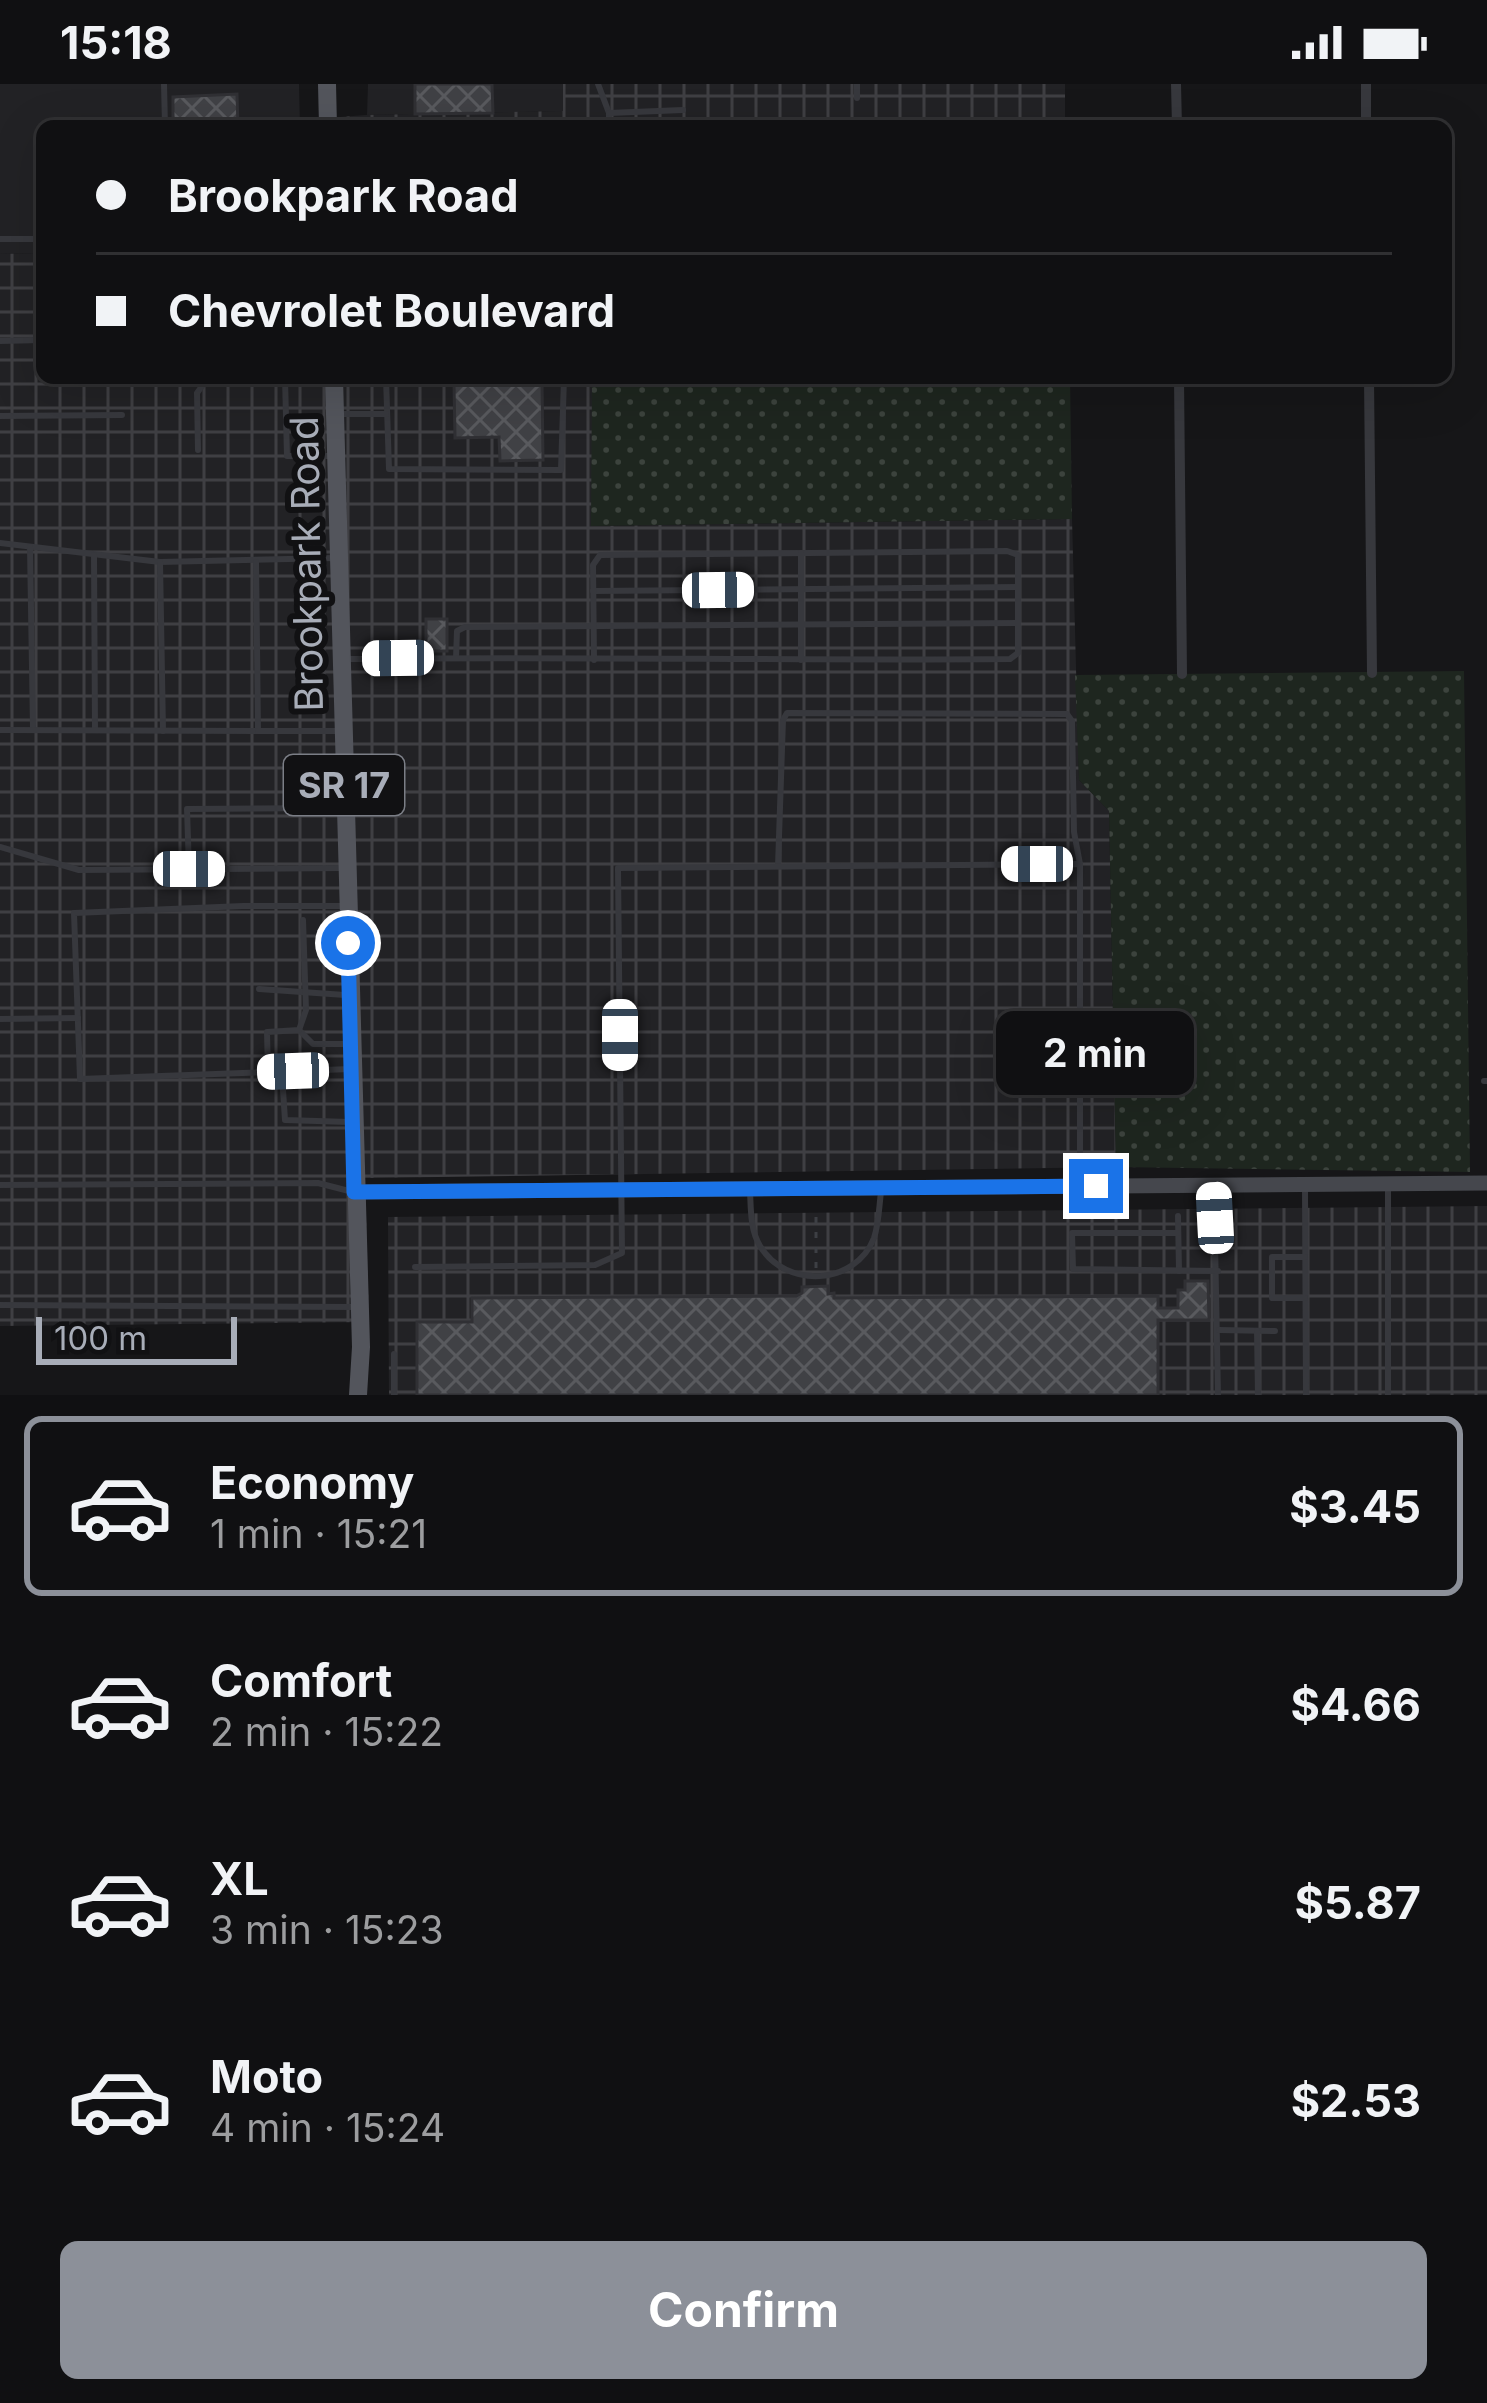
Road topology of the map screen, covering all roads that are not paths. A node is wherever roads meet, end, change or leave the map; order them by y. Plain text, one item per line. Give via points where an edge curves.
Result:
1 (164, 84) edge
2 (327, 84) edge
3 (598, 84) edge
4 (856, 84) edge
5 (1176, 84) edge
6 (1366, 84) edge
7 (857, 98) dead end
8 (683, 110) dead end
9 (609, 112) junction
10 (165, 120) edge
11 (328, 120) edge
12 (609, 120) edge
13 (1177, 120) edge
14 (1366, 120) edge
15 (36, 238) edge
16 (0, 239) edge
17 (36, 340) edge
18 (0, 341) edge
19 (204, 384) edge
20 (285, 384) edge
21 (334, 384) edge
22 (386, 384) edge
23 (564, 384) edge
24 (1179, 384) edge
25 (1369, 384) edge
26 (335, 414) junction
27 (387, 414) junction
28 (122, 415) dead end
29 (0, 416) edge
30 (197, 450) dead end
31 (336, 456) junction
32 (0, 543) edge
33 (30, 547) junction
34 (801, 553) junction
35 (94, 554) junction
36 (338, 558) junction
37 (160, 562) junction
38 (256, 562) junction
39 (1018, 587) junction
40 (801, 589) junction
41 (593, 591) junction
42 (1018, 622) junction
43 (800, 624) junction
44 (593, 626) junction
45 (456, 658) junction
46 (341, 659) junction
47 (593, 660) junction
48 (801, 660) junction
49 (1372, 673) dead end
50 (1182, 674) dead end
51 (33, 729) junction
52 (0, 730) edge
53 (95, 730) junction
54 (163, 731) junction
55 (258, 731) junction
56 (343, 731) junction
57 (345, 808) junction
58 (0, 847) edge
59 (1080, 864) junction
60 (778, 866) junction
61 (346, 868) junction
62 (189, 869) junction
63 (347, 906) junction
64 (303, 920) dead end
65 (259, 989) dead end
66 (306, 992) junction
67 (350, 996) junction
68 (78, 1018) junction
69 (0, 1019) edge
70 (299, 1030) junction
71 (351, 1044) junction
72 (351, 1069) junction
73 (268, 1072) junction
74 (283, 1090) dead end
75 (352, 1122) junction
76 (1487, 1183) edge
77 (1305, 1184) junction
78 (1388, 1184) junction
79 (0, 1185) edge
80 (1214, 1185) junction
81 (1080, 1186) junction
82 (881, 1188) junction
83 (749, 1189) junction
84 (621, 1190) junction
85 (354, 1192) junction
86 (1178, 1216) dead end
87 (1178, 1233) junction
88 (1305, 1257) junction
89 (416, 1267) dead end
90 (1178, 1271) junction
91 (1218, 1271) junction
92 (1306, 1298) junction
93 (0, 1305) edge
94 (359, 1307) junction
95 (1219, 1330) junction
96 (1257, 1331) junction
97 (1275, 1331) dead end
98 (394, 1354) dead end
99 (358, 1395) edge
100 (394, 1395) edge
101 (1218, 1395) edge
102 (1258, 1395) edge
103 (1306, 1395) edge
104 (1388, 1395) edge

1 - 10 lane
2 - 11 main road
3 - 9 lane
4 - 7 lane
5 - 13 street
6 - 14 street
8 - 9 lane
9 - 12 lane
15 - 16 lane
17 - 18 lane
19 - 30 lane
20 - 31 lane via 287,456
21 - 26 main road, Brookpark Road / SR 17
22 - 27 lane
23 - 27 lane via 561,470 389,469
24 - 50 street
25 - 49 street
26 - 27 lane
26 - 31 main road, Brookpark Road / SR 17
28 - 29 lane
31 - 36 main road, Brookpark Road / SR 17
32 - 33 lane
33 - 35 lane
33 - 51 lane
34 - 39 lane via 1015,552
34 - 40 lane
34 - 41 lane via 600,555
35 - 37 lane
35 - 53 lane
36 - 38 lane
36 - 46 main road, Brookpark Road / SR 17
37 - 38 lane
37 - 54 lane
38 - 55 lane
39 - 40 lane
39 - 42 lane
40 - 41 lane
40 - 43 lane
41 - 44 lane
42 - 43 lane
42 - 48 lane via 1018,653 1010,659
43 - 44 lane
43 - 48 lane
44 - 45 lane via 460,628
44 - 47 lane
45 - 46 lane
45 - 47 lane
46 - 56 main road, Brookpark Road / SR 17
47 - 48 lane
51 - 52 lane
51 - 53 lane
53 - 54 lane
54 - 55 lane
55 - 56 lane
56 - 57 main road, Brookpark Road / SR 17
57 - 61 main road, Brookpark Road / SR 17
57 - 62 lane via 188,809
58 - 62 lane via 79,870
59 - 60 lane
59 - 60 lane via 1067,714 787,712
59 - 81 lane
60 - 84 lane via 618,868
61 - 62 lane
61 - 63 main road, Brookpark Road / SR 17
63 - 67 main road, Brookpark Road / SR 17
63 - 68 lane via 74,914
64 - 66 lane
65 - 66 lane
66 - 67 lane
66 - 70 lane
67 - 71 main road, Brookpark Road / SR 17
68 - 69 lane
68 - 73 lane via 80,1079
70 - 71 lane via 313,1044
70 - 73 lane via 268,1032
71 - 72 main road, Brookpark Road / SR 17
72 - 73 lane
72 - 75 main road, Brookpark Road / SR 17
74 - 75 lane via 285,1120
75 - 85 main road, Brookpark Road / SR 17
76 - 78 main road
77 - 78 main road
77 - 80 main road
77 - 88 lane
78 - 104 lane
79 - 85 lane via 318,1184
80 - 81 main road
80 - 91 lane
81 - 82 main road
82 - 83 main road
82 - 83 lane via 866,1252 844,1270 816,1276 792,1273 766,1255 754,1233
83 - 84 main road
84 - 85 main road
84 - 89 lane via 622,1253 595,1265
85 - 94 main road, Brookpark Road / SR 17
86 - 87 lane
87 - 90 lane
87 - 90 lane via 1072,1233 1073,1269
88 - 92 lane
88 - 92 lane via 1272,1257 1272,1298
90 - 91 lane
91 - 95 lane
92 - 103 lane
93 - 94 lane
94 - 99 main road, Brookpark Road / SR 17
95 - 96 lane
95 - 101 lane
96 - 97 lane
96 - 102 lane
98 - 100 lane

